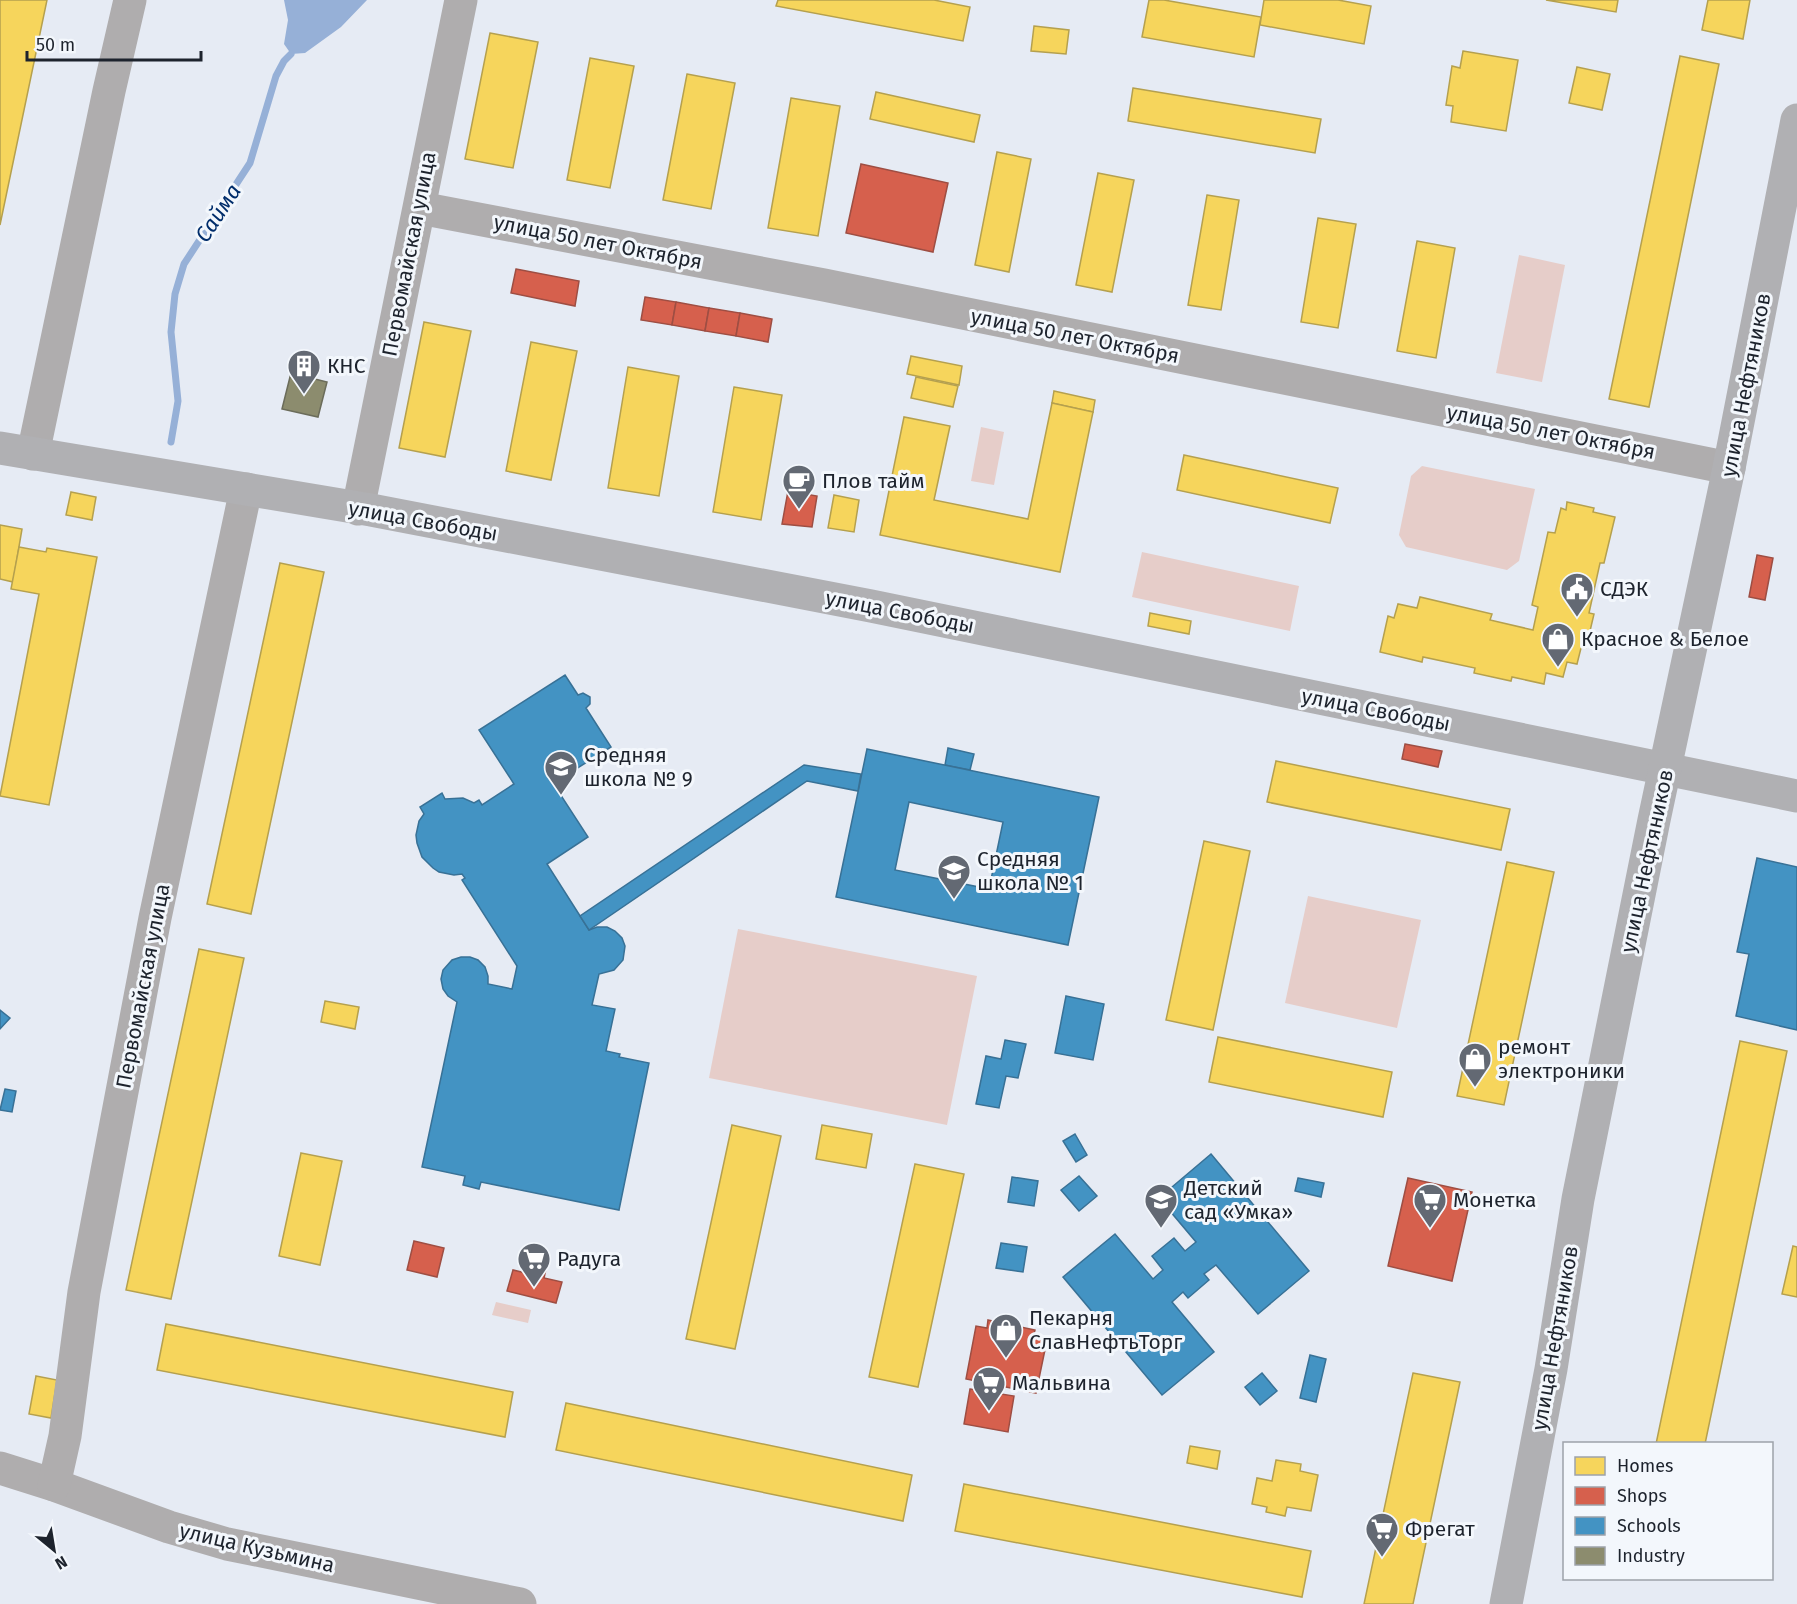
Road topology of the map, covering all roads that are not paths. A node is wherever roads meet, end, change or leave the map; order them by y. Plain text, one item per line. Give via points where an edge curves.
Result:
1 (130, 0) edge
2 (462, 0) edge
3 (1797, 120) edge
4 (420, 208) junction
5 (0, 448) edge
6 (33, 453) junction
7 (1729, 468) junction
8 (246, 489) junction
9 (358, 509) junction
10 (1666, 768) junction
11 (1797, 796) edge
12 (0, 1468) edge
13 (54, 1485) junction
14 (520, 1604) edge
15 (1506, 1604) edge

1 - 6 street
2 - 4 street, Первомайская улица
3 - 7 main road, улица Нефтяников
4 - 7 street, улица 50 лет Октября via 824,285
4 - 9 street, Первомайская улица
5 - 6 main road, улица Свободы
6 - 8 main road, улица Свободы
7 - 10 main road, улица Нефтяников
8 - 9 main road, улица Свободы
8 - 13 street, Первомайская улица via 155,918 84,1292 67,1425
9 - 10 main road, улица Свободы via 991,629
10 - 11 main road, улица Свободы
10 - 15 main road, улица Нефтяников via 1578,1199 1551,1369
12 - 13 street, улица Кузьмина
13 - 14 street, улица Кузьмина via 227,1544

